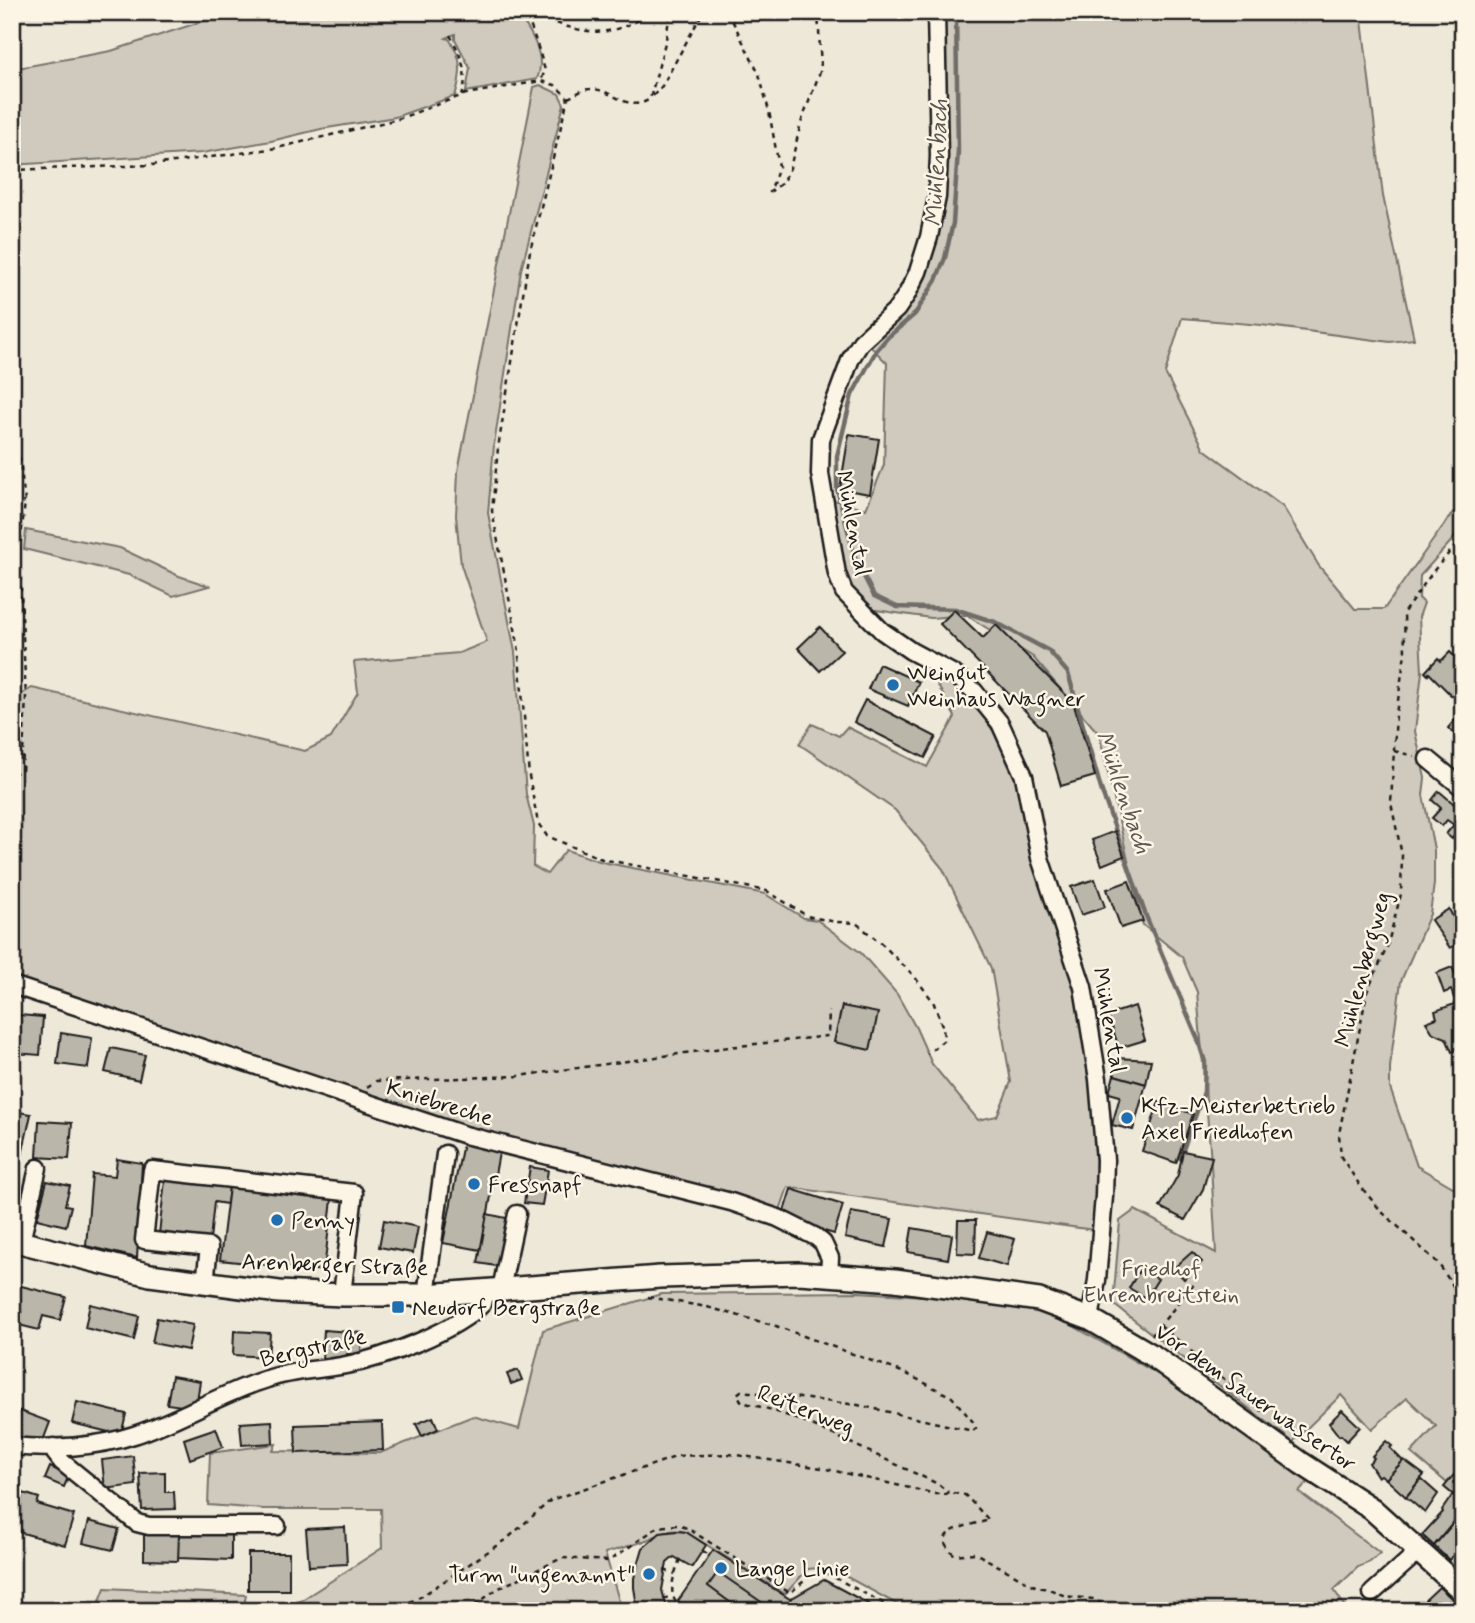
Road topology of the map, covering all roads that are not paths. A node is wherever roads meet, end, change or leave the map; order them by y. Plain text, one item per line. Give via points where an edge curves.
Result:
1 (936, 12) edge
2 (1428, 759) road end
3 (1463, 788) edge
4 (12, 985) edge
5 (445, 1154) dead end
6 (38, 1168) dead end
7 (517, 1214) dead end
8 (17, 1241) edge
9 (829, 1275) junction
10 (660, 1277) joint
11 (205, 1283) junction
12 (493, 1289) junction
13 (342, 1295) junction
14 (426, 1295) junction
15 (1090, 1319) junction
16 (12, 1446) edge
17 (54, 1447) junction
18 (276, 1526) dead end
19 (1419, 1551) junction
20 (1463, 1591) edge
21 (1372, 1593) dead end

1 - 15 street, Mühlental via 939,156 929,237 907,294 851,358 821,439 820,474 844,592 882,631 974,691 1000,723 1024,776 1042,866 1083,987 1098,1079 1105,1177
2 - 3 street
4 - 9 street, Kniebreche via 466,1135 778,1218 823,1243 830,1258
5 - 14 street
6 - 8 street
7 - 12 street
8 - 11 main road, Arenberger Straße via 132,1271
9 - 10 main road, Vor dem Sauerwassertor
9 - 15 main road, Vor dem Sauerwassertor via 1015,1295
10 - 12 main road, Arenberger Straße
11 - 13 main road, Arenberger Straße
11 - 13 street via 209,1247 144,1240 152,1170 354,1193
12 - 14 main road, Arenberger Straße
12 - 17 street, Bergstraße via 471,1315 391,1352 265,1379 123,1439
13 - 14 main road, Arenberger Straße
15 - 19 main road, Vor dem Sauerwassertor via 1146,1352 1372,1509
16 - 17 street, Bergstraße
17 - 18 street via 62,1462 137,1523
19 - 20 main road, Vor dem Sauerwassertor
19 - 21 street

